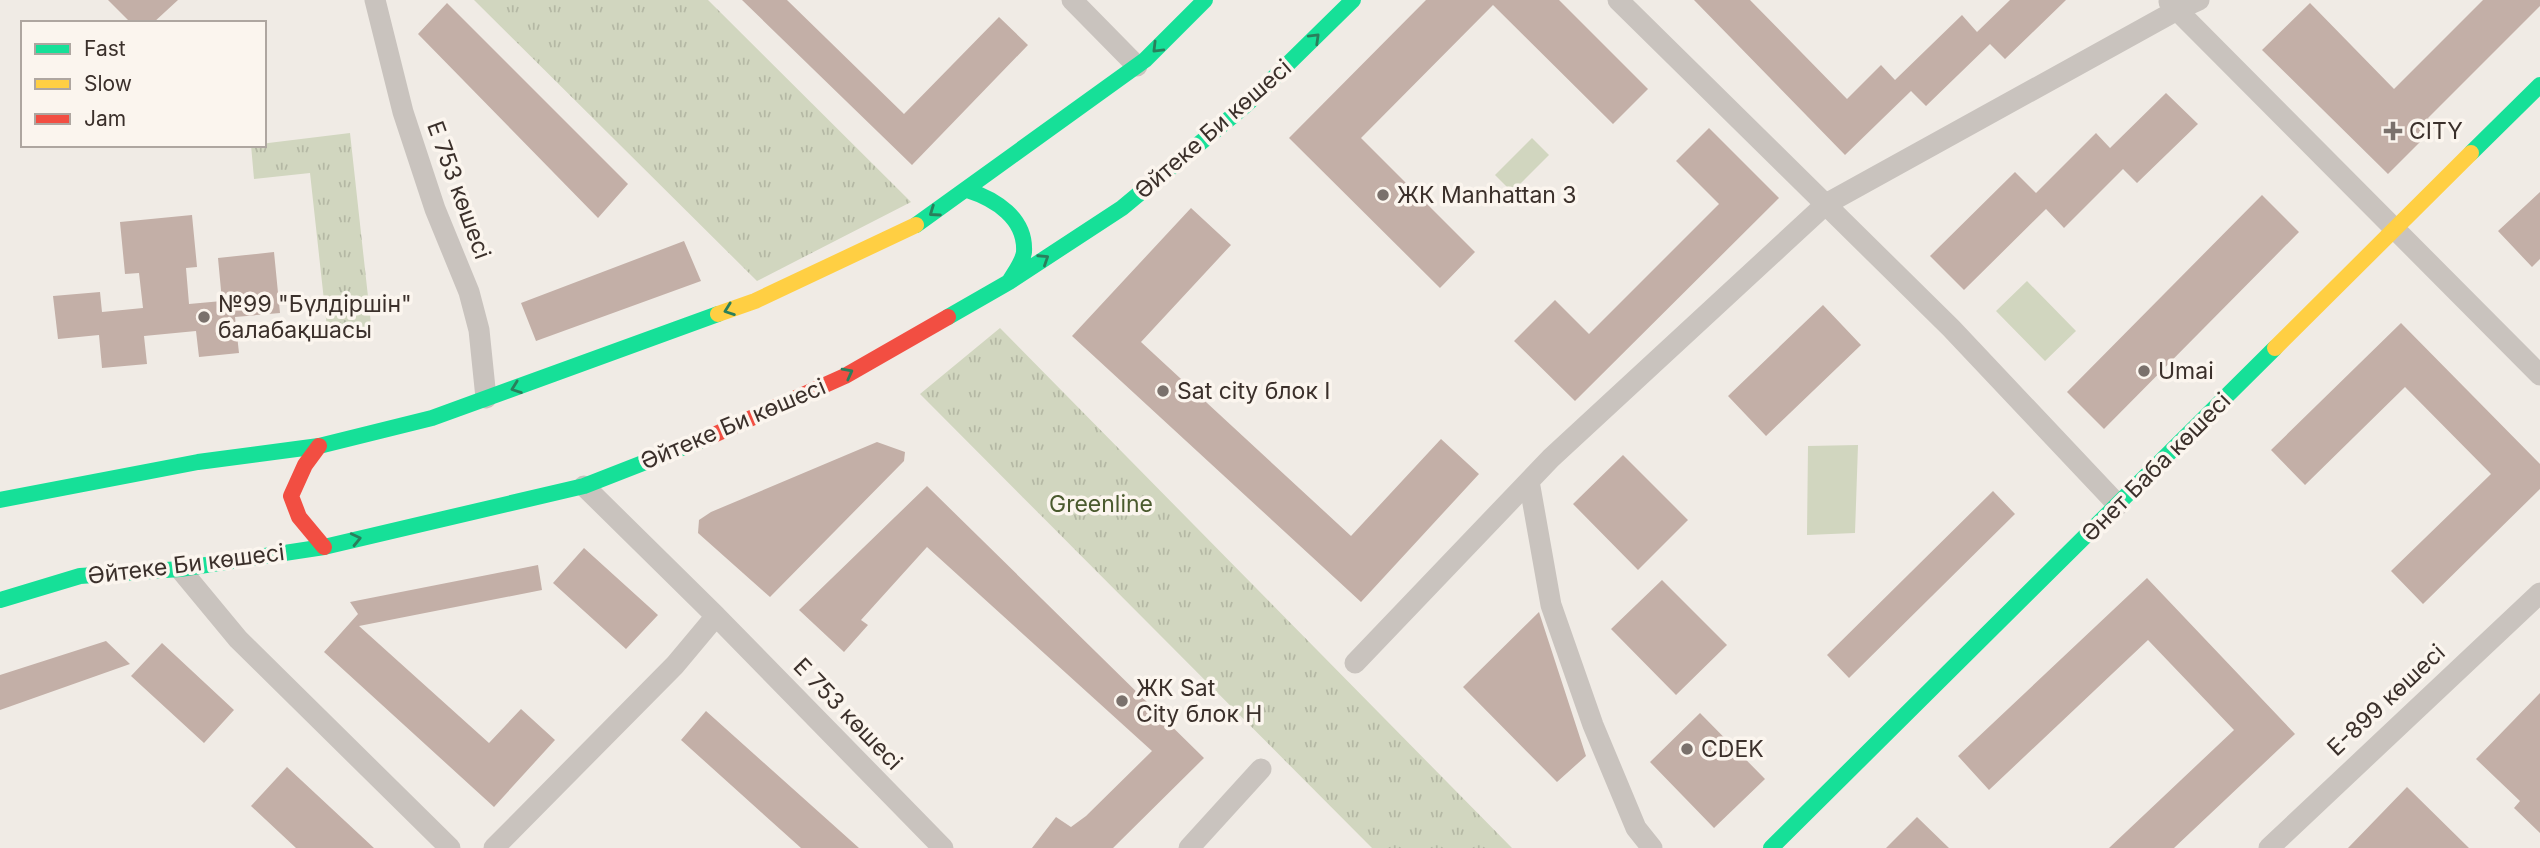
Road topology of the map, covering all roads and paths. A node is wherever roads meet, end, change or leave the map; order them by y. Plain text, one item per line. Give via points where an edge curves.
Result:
1 (375, 0) edge
2 (1072, 0) edge
3 (1205, 0) edge
4 (1353, 0) edge
5 (1618, 0) edge
6 (2199, 0) edge
7 (2172, 5) edge
8 (1137, 66) junction
9 (2540, 85) edge
10 (967, 190) junction
11 (1826, 204) junction
12 (2395, 228) junction
13 (1009, 282) junction
14 (2540, 375) edge
15 (486, 398) junction
16 (319, 446) junction
17 (1529, 481) junction
18 (584, 486) junction
19 (0, 500) edge
20 (2118, 505) junction
21 (324, 547) junction
22 (180, 569) junction
23 (2540, 593) edge
24 (0, 600) edge
25 (716, 616) junction
26 (1355, 663) dead end
27 (1261, 769) dead end
28 (450, 848) edge
29 (494, 848) edge
30 (943, 848) edge
31 (1189, 848) edge
32 (1652, 848) edge
33 (1771, 848) edge
34 (2269, 848) edge

1 - 15 street, Е 753 көшесі via 407,124 479,330
2 - 8 street
3 -> 8 street
13 -> 4 street, Әйтеке Би көшесі via 1132,199 1247,104
5 - 11 street
6 - 7 street
7 - 11 street
7 - 12 street
8 - 10 street
9 - 12 street, Әнет Баба көшесі
10 - 13 street via 1004,207 1015,218 1024,253
10 -> 15 street via 915,226 755,301
11 - 17 street
11 - 20 street
12 - 14 street
12 - 20 street, Әнет Баба көшесі
18 -> 13 street, Әйтеке Би көшесі via 711,437 845,376
15 - 16 street via 432,418
16 - 19 street via 198,462
16 - 21 street via 291,496 299,517
17 - 26 street
17 - 32 street via 1551,605 1630,816
21 -> 18 street, Әйтеке Би көшесі
18 - 25 street, Е 753 көшесі
20 - 33 street, Әнет Баба көшесі
21 - 22 street, Әйтеке Би көшесі
22 - 24 street, Әйтеке Би көшесі via 80,576
22 - 28 street via 238,639
23 - 34 street, Е-899 көшесі
25 - 29 street via 675,665
25 - 30 street, Е 753 көшесі
27 - 31 street

